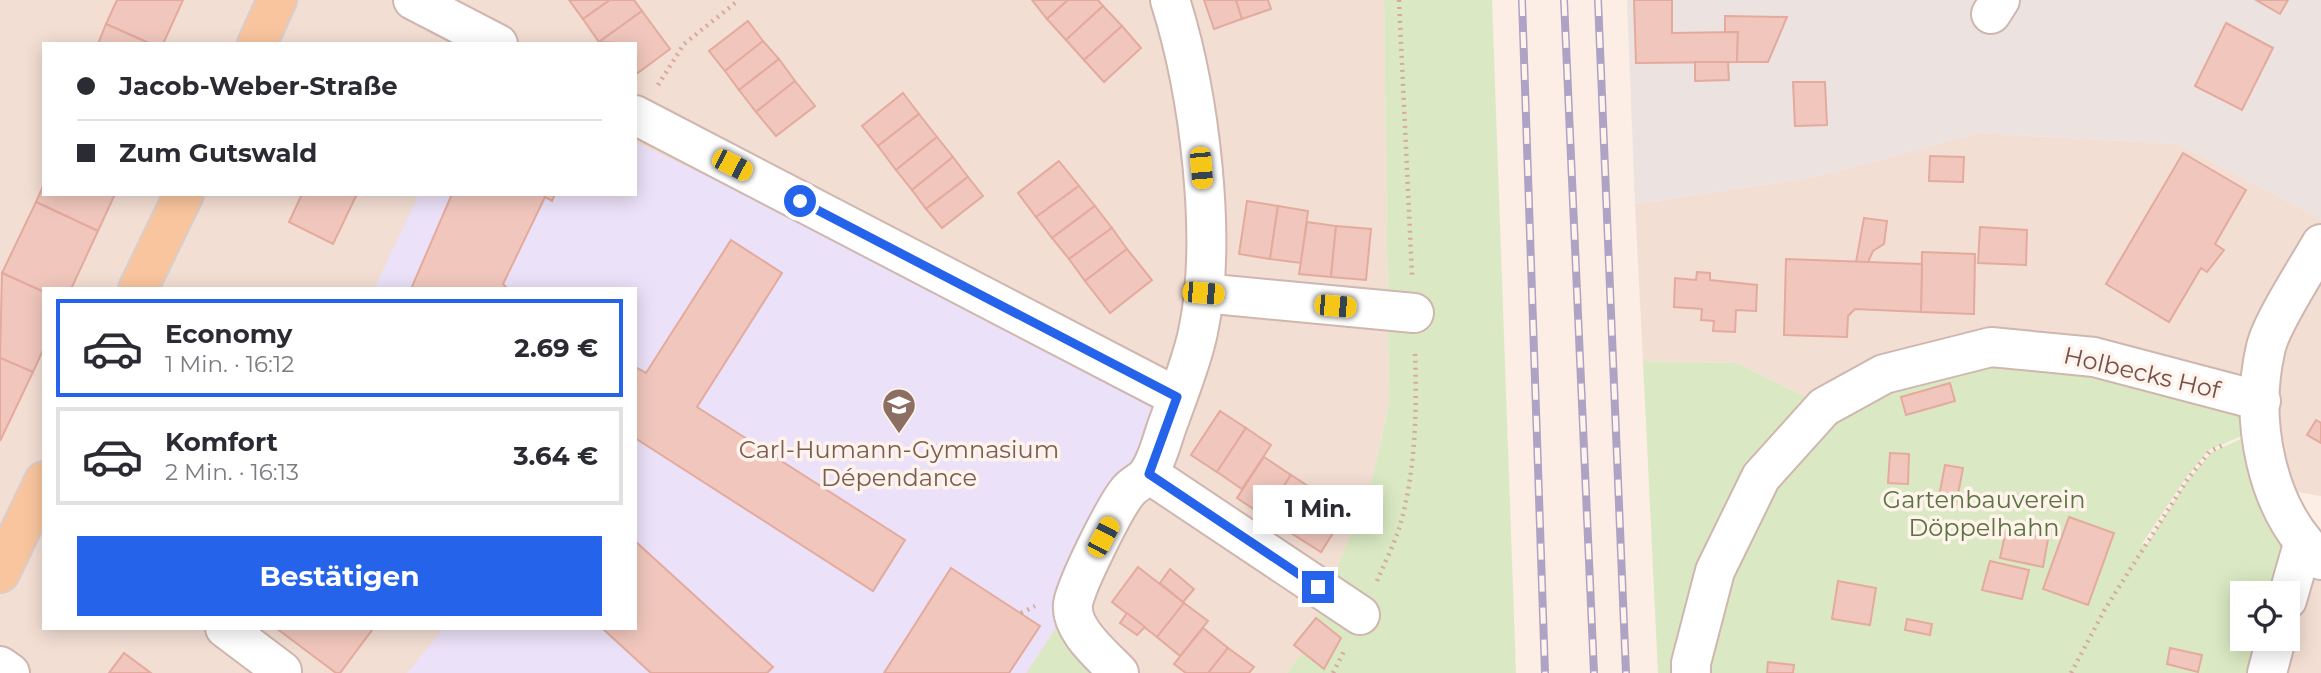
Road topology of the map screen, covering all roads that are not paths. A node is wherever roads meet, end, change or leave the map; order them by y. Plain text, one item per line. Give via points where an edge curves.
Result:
1 (277, 0) edge
2 (413, 0) edge
3 (1170, 0) edge
4 (258, 42) edge
5 (494, 42) edge
6 (637, 116) edge
7 (183, 196) edge
8 (2321, 244) edge
9 (139, 287) edge
10 (1203, 293) junction
11 (1414, 313) dead end
12 (1177, 397) junction
13 (2260, 415) junction
14 (1149, 474) junction
15 (42, 488) edge
16 (2312, 552) edge
17 (0, 573) edge
18 (2297, 581) edge
19 (1360, 615) dead end
20 (228, 630) edge
21 (2273, 651) edge
22 (0, 666) edge
23 (282, 671) dead end
24 (10, 673) edge
25 (1119, 673) edge
26 (1691, 673) edge
27 (2267, 673) edge

1 - 4 main road
2 - 5 street
3 - 10 street via 1183,40 1197,122 1205,213
6 - 12 street
7 - 9 main road
8 - 13 street via 2266,346
10 - 11 street
10 - 12 street via 1198,331
12 - 14 street
13 - 16 street via 2274,489
13 - 26 street, Holbecks Hof via 2094,357 1991,347 1884,374 1824,407 1761,477 1714,571
14 - 19 street
14 - 25 street via 1129,490 1078,584 1072,607 1079,628
15 - 17 main road
16 - 18 street
20 - 23 street
21 - 27 street
22 - 24 street

